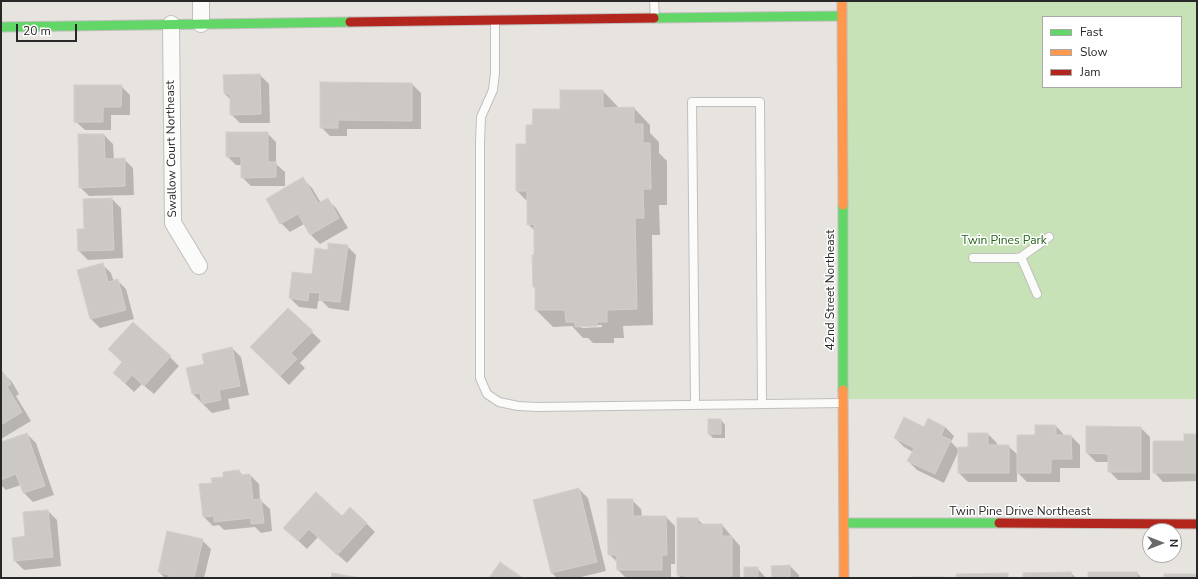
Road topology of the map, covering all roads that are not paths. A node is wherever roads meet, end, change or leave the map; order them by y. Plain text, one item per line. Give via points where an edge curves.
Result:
1 (201, 1) edge
2 (654, 1) edge
3 (842, 1) edge
4 (842, 16) junction
5 (654, 18) junction
6 (496, 20) junction
7 (170, 24) junction
8 (201, 24) junction
9 (1, 26) edge
10 (1049, 237) dead end
11 (1021, 257) junction
12 (973, 258) dead end
13 (199, 266) dead end
14 (1037, 294) dead end
15 (843, 403) junction
16 (695, 404) junction
17 (762, 404) junction
18 (844, 523) junction
19 (1197, 524) edge
20 (844, 578) edge

1 - 8 street
2 - 5 lane
3 - 4 street, 42nd Street Northeast
4 - 5 street
4 - 15 street, 42nd Street Northeast
5 - 6 street
6 - 8 street
6 - 16 lane via 493,90 481,116 480,142 480,378 487,394 499,402 538,407
7 - 8 street
7 - 9 street
7 - 13 street, Swallow Court Northeast via 173,223
10 - 11 lane
11 - 12 lane
11 - 14 lane
15 - 17 lane
15 - 18 street, 42nd Street Northeast
16 - 17 lane
16 - 17 lane via 692,102 760,102
18 - 19 street, Twin Pine Drive Northeast
18 - 20 street, 42nd Street Northeast

